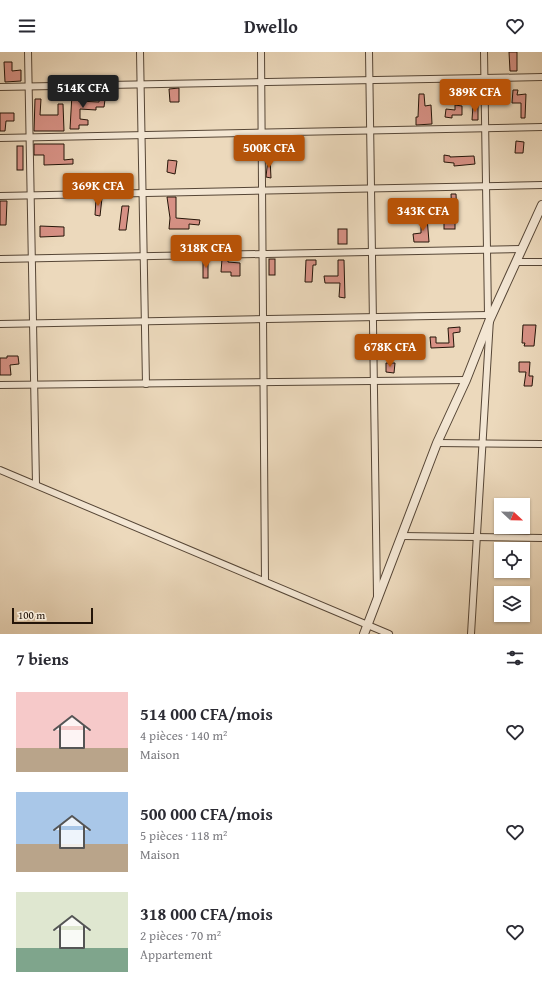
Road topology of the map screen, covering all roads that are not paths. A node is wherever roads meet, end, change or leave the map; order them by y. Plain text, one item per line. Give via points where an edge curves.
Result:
1 (28, 52) edge
2 (140, 52) edge
3 (261, 52) edge
4 (369, 52) edge
5 (484, 52) edge
6 (542, 77) edge
7 (484, 78) junction
8 (369, 80) junction
9 (261, 82) junction
10 (141, 84) junction
11 (29, 86) junction
12 (0, 87) edge
13 (542, 127) edge
14 (485, 128) junction
15 (370, 130) junction
16 (261, 132) junction
17 (142, 135) junction
18 (29, 137) junction
19 (0, 138) edge
20 (542, 185) edge
21 (486, 186) junction
22 (371, 188) junction
23 (262, 190) junction
24 (142, 193) junction
25 (30, 195) junction
26 (0, 196) edge
27 (542, 205) edge
28 (522, 249) junction
29 (487, 250) junction
30 (372, 252) junction
31 (262, 254) junction
32 (144, 256) junction
33 (0, 259) edge
34 (31, 259) junction
35 (516, 262) junction
36 (542, 262) edge
37 (373, 317) junction
38 (489, 317) junction
39 (262, 319) junction
40 (144, 322) junction
41 (0, 324) edge
42 (32, 324) junction
43 (466, 380) junction
44 (374, 381) junction
45 (263, 382) junction
46 (146, 384) junction
47 (33, 385) junction
48 (0, 386) edge
49 (437, 443) junction
50 (482, 444) junction
51 (542, 444) edge
52 (0, 470) edge
53 (36, 484) junction
54 (402, 536) junction
55 (477, 537) junction
56 (542, 538) edge
57 (264, 581) junction
58 (377, 601) junction
59 (368, 625) junction
60 (364, 634) edge
61 (389, 634) edge
62 (471, 634) edge

1 - 11 street
2 - 10 street
3 - 9 street
4 - 8 street
5 - 7 street
6 - 7 street
7 - 8 street
7 - 14 street
8 - 9 street
8 - 15 street
9 - 10 street
9 - 16 street
10 - 11 street
10 - 17 street
11 - 12 street
11 - 18 street
13 - 14 street
14 - 15 street
14 - 21 street
15 - 16 street
15 - 22 street
16 - 17 street
16 - 23 street
17 - 18 street
17 - 24 street
18 - 19 street
18 - 25 street
20 - 21 street
21 - 22 street
21 - 29 street
22 - 23 street
22 - 30 street
23 - 24 street
23 - 31 street
24 - 25 street
24 - 32 street
25 - 26 street
25 - 34 street
27 - 28 street
28 - 29 street
28 - 35 street
29 - 30 street
29 - 38 street
30 - 31 street
30 - 37 street
31 - 32 street
31 - 39 street
32 - 34 street
32 - 40 street
33 - 34 street
34 - 42 street
35 - 36 street
35 - 38 street
37 - 38 street
37 - 39 street
37 - 44 street
38 - 43 street
38 - 50 street
39 - 40 street
39 - 45 street
40 - 42 street
40 - 46 street
41 - 42 street
42 - 47 street
43 - 44 street
43 - 49 street
44 - 45 street
44 - 58 street
45 - 46 street
45 - 57 street
46 - 47 street
47 - 48 street
47 - 53 street
49 - 50 street
49 - 54 street
50 - 51 street
50 - 55 street
52 - 53 street
53 - 57 street
54 - 55 street
54 - 58 street
55 - 56 street
55 - 62 street
57 - 59 street
58 - 59 street
59 - 60 street
59 - 61 street

